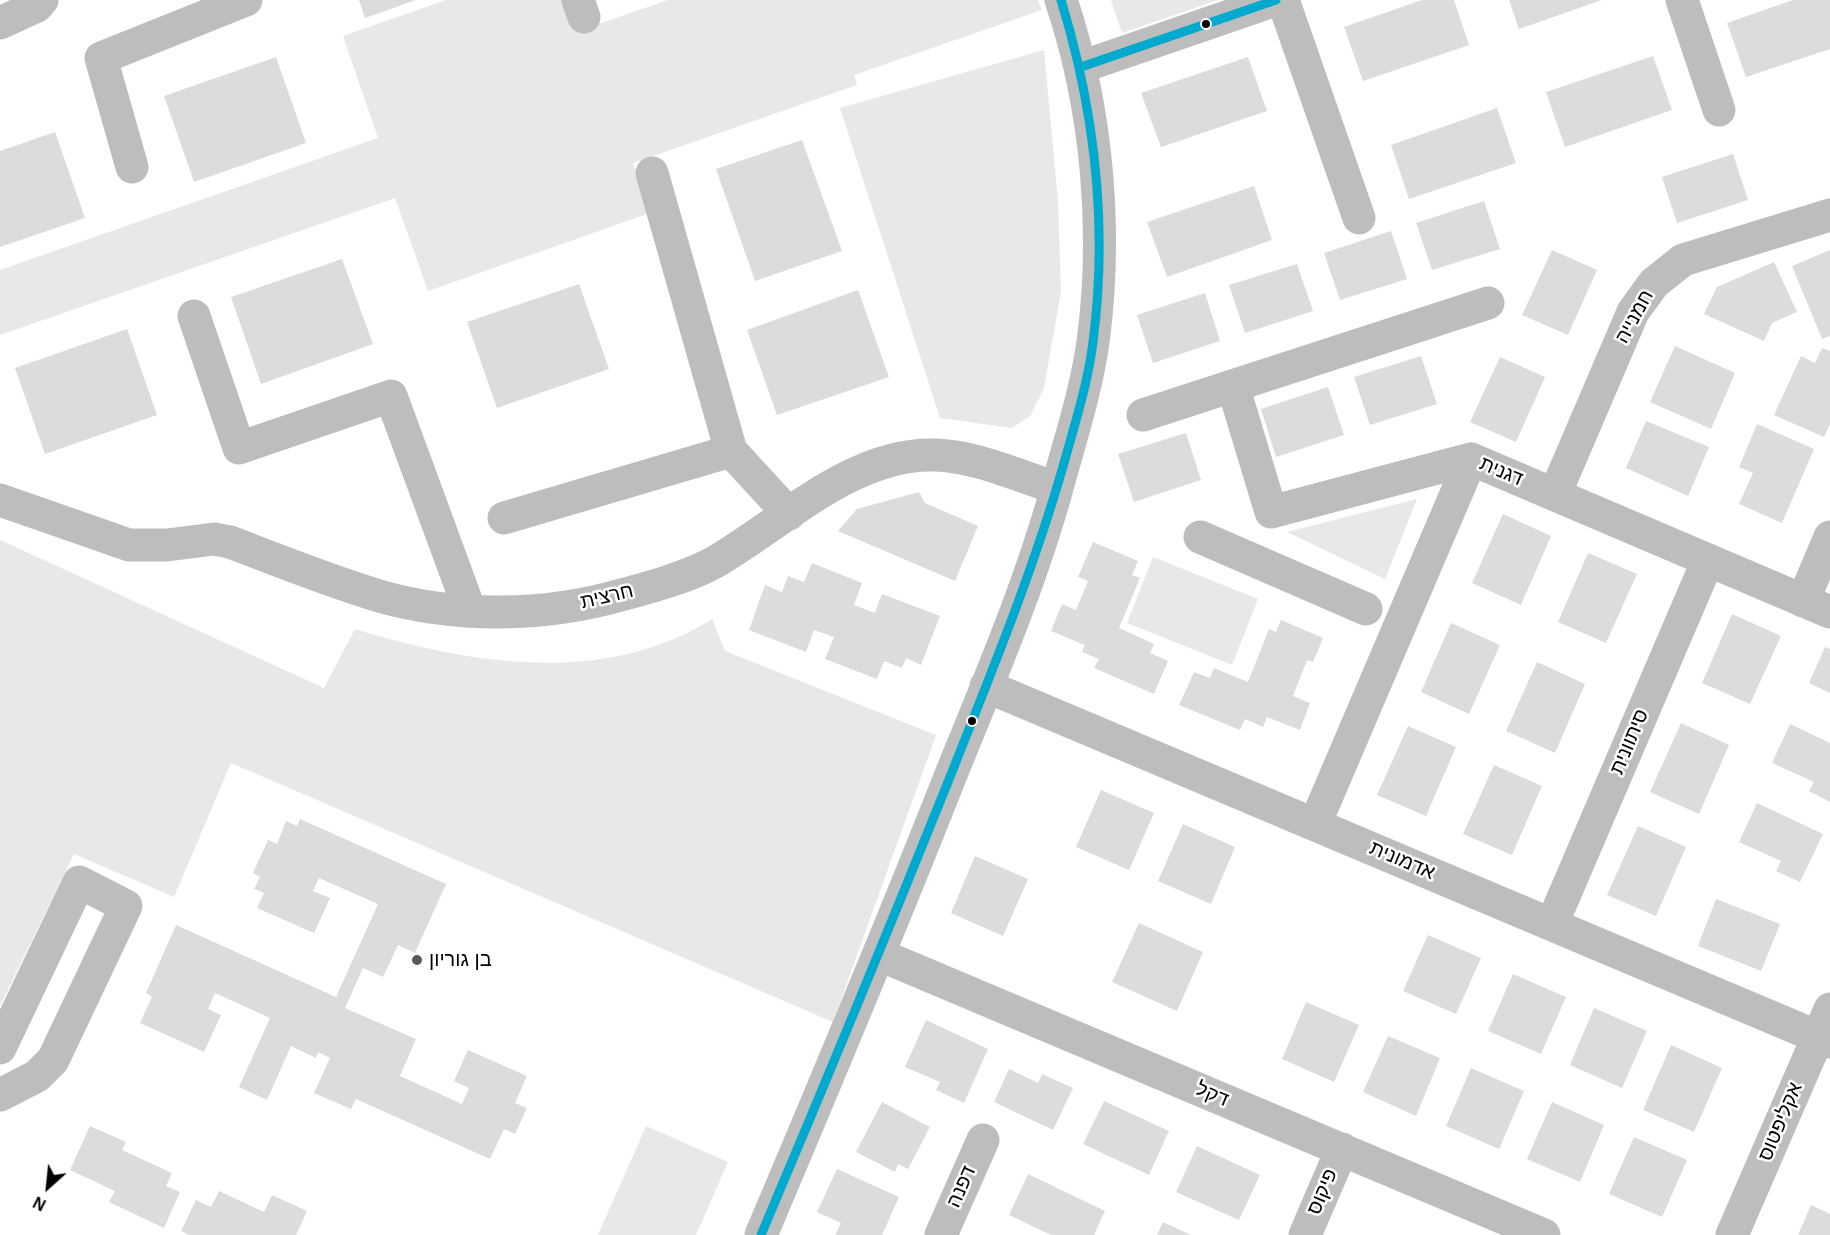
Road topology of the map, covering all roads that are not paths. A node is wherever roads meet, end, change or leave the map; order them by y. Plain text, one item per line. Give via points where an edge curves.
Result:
1 (42, 0) edge
2 (246, 0) edge
3 (1061, 0) edge
4 (1276, 0) edge
5 (1283, 0) edge
6 (1683, 0) edge
7 (0, 23) edge
8 (1081, 67) junction
9 (1719, 110) dead end
10 (132, 167) dead end
11 (652, 173) dead end
12 (1830, 215) edge
13 (1359, 218) dead end
14 (1488, 303) dead end
15 (194, 316) dead end
16 (1233, 386) junction
17 (1143, 415) dead end
18 (731, 451) junction
19 (1471, 459) junction
20 (1057, 488) junction
21 (1555, 494) junction
22 (0, 500) edge
23 (1271, 512) junction
24 (789, 514) junction
25 (504, 518) dead end
26 (1200, 537) dead end
27 (1830, 537) edge
28 (1253, 560) junction
29 (1708, 560) junction
30 (1816, 606) edge
31 (1366, 609) dead end
32 (470, 611) junction
33 (986, 686) junction
34 (1315, 825) junction
35 (1552, 924) junction
36 (880, 955) junction
37 (1826, 1029) edge
38 (0, 1048) edge
39 (0, 1095) edge
40 (983, 1140) dead end
41 (1342, 1149) junction
42 (761, 1235) edge
43 (941, 1235) edge
44 (1305, 1235) edge
45 (1544, 1235) edge
46 (1732, 1235) edge

1 - 7 street
2 - 10 street via 101,58
3 - 8 street
4 - 8 street
5 - 13 street
6 - 9 street
8 - 20 street via 1098,216 1097,278 1093,342
11 - 18 street
12 - 21 street, חמנייה via 1683,260 1654,283 1633,312
14 - 16 street
15 - 32 street via 239,448 391,396
16 - 17 street
16 - 23 street
18 - 24 street
18 - 25 street
19 - 21 street, דגנית
19 - 23 street
19 - 34 street, דגנית
20 - 24 street, חרצית via 976,462 936,455 905,457 866,466
20 - 33 street via 1023,595
21 - 29 street, דגנית
22 - 32 street, חרצית via 129,545 214,539 230,542 381,596
23 - 28 street
24 - 32 street, חרצית via 712,564 620,596 513,612
26 - 28 street
27 - 30 street
28 - 31 street
29 - 30 street, דגנית
29 - 35 street, סיתוונית
33 - 34 street, אדמונית
33 - 36 street
34 - 35 street, אדמונית
35 - 37 street, אדמונית
36 - 41 street, דקל
36 - 42 street
37 - 46 street, אקליפטוס
38 - 39 street via 79,882 126,906 53,1060 38,1076
40 - 43 street, דפנה
41 - 44 street, פיקוס
41 - 45 street, דקל

